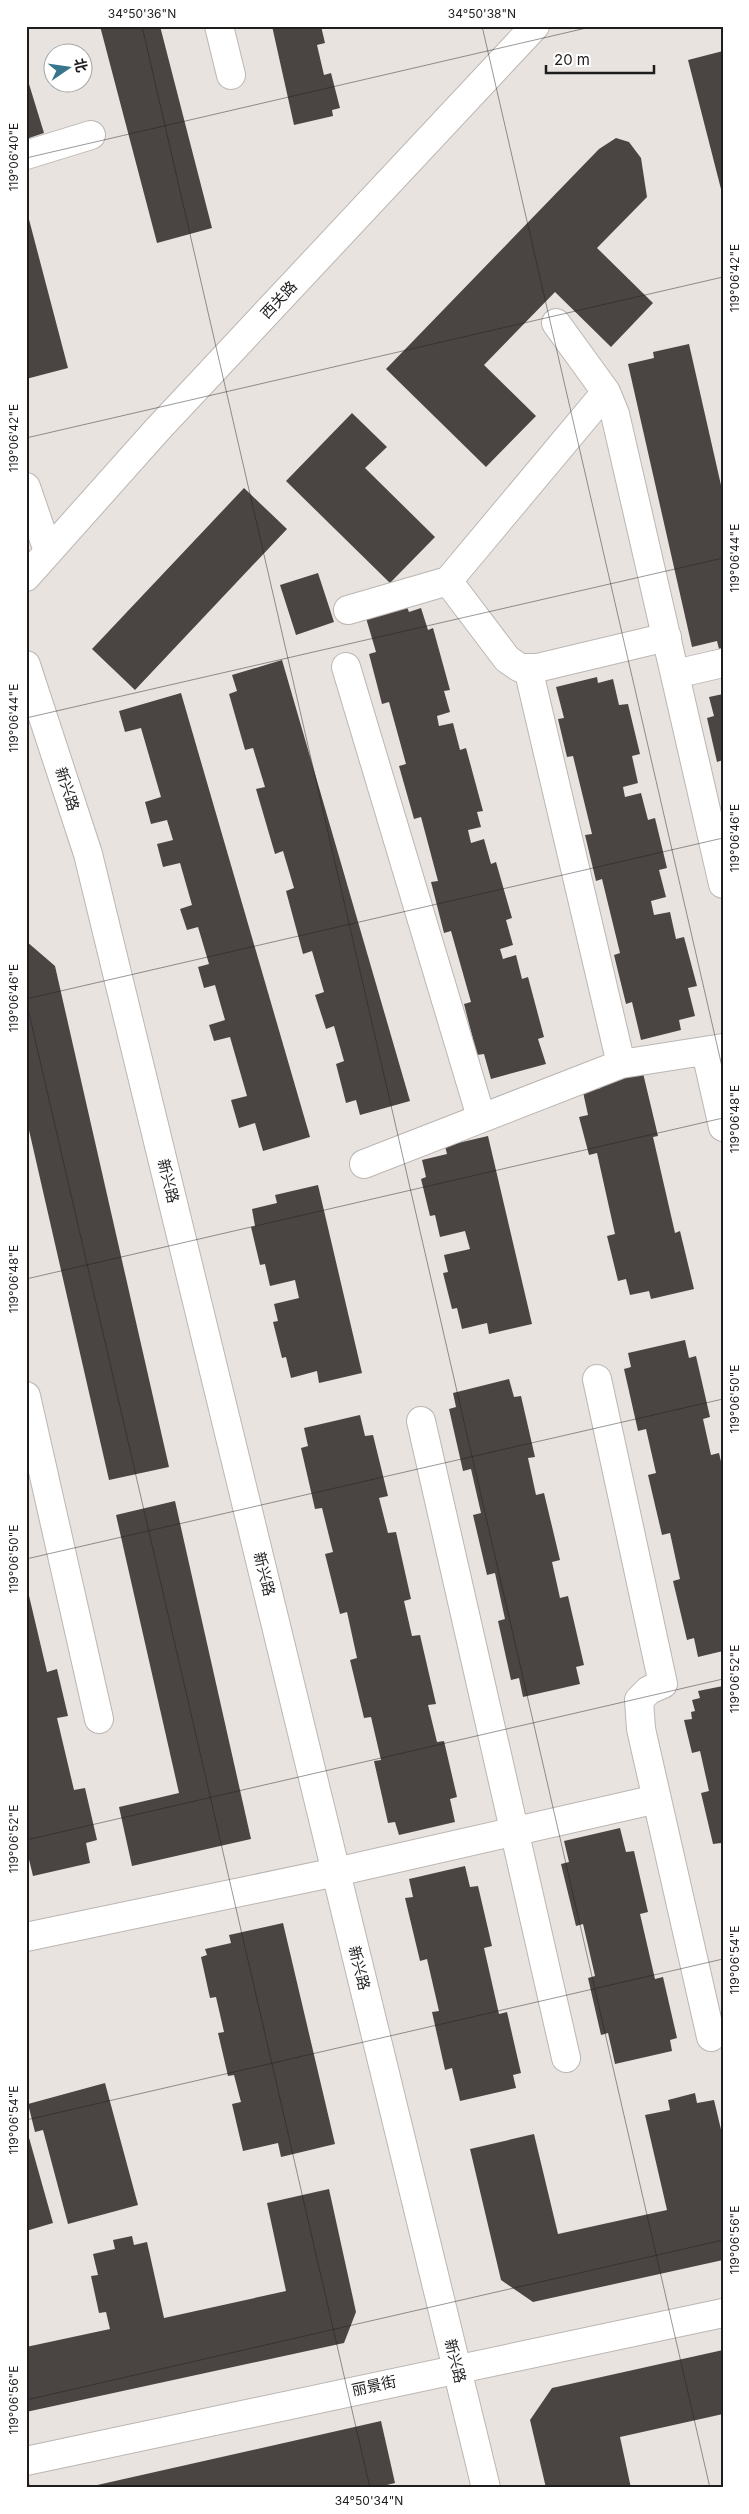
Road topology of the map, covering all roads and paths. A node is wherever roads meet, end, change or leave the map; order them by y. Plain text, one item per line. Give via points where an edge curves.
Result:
1 (219, 26) edge
2 (536, 26) edge
3 (231, 74) dead end
4 (91, 135) dead end
5 (26, 155) edge
6 (556, 322) dead end
7 (606, 392) junction
8 (26, 487) edge
9 (48, 551) junction
10 (26, 577) edge
11 (448, 582) junction
12 (348, 610) dead end
13 (667, 636) junction
14 (723, 663) edge
15 (26, 665) edge
16 (346, 667) dead end
17 (528, 668) junction
18 (675, 674) junction
19 (723, 884) edge
20 (714, 1050) edge
21 (621, 1064) junction
22 (481, 1117) junction
23 (723, 1127) edge
24 (364, 1164) dead end
25 (597, 1379) dead end
26 (26, 1396) edge
27 (421, 1421) dead end
28 (99, 1719) dead end
29 (657, 1799) junction
30 (515, 1831) junction
31 (336, 1872) junction
32 (26, 1937) edge
33 (711, 2037) dead end
34 (566, 2058) dead end
35 (723, 2312) edge
36 (457, 2369) junction
37 (26, 2461) edge
38 (486, 2488) edge

1 - 3 street
2 - 9 street, 西关路 via 157,430
4 - 5 street
6 - 7 street
7 - 11 street
7 - 13 street via 615,414
8 - 9 street
9 - 10 street, 西关路
11 - 12 street
11 - 17 street via 507,659 520,668
13 - 17 street
13 - 18 street
14 - 18 street
15 - 31 street, 新兴路 via 88,854
16 - 22 street
17 - 21 street
18 - 19 street
20 - 21 street
20 - 23 street
21 - 22 street
22 - 24 street
25 - 29 street via 663,1684 648,1690 639,1700 641,1729
26 - 28 street
27 - 30 street
29 - 30 street
29 - 33 street
30 - 31 street
30 - 34 street
31 - 32 street
31 - 36 street, 新兴路
35 - 36 street, 丽景街
36 - 37 street, 丽景街
36 - 38 street, 新兴路

